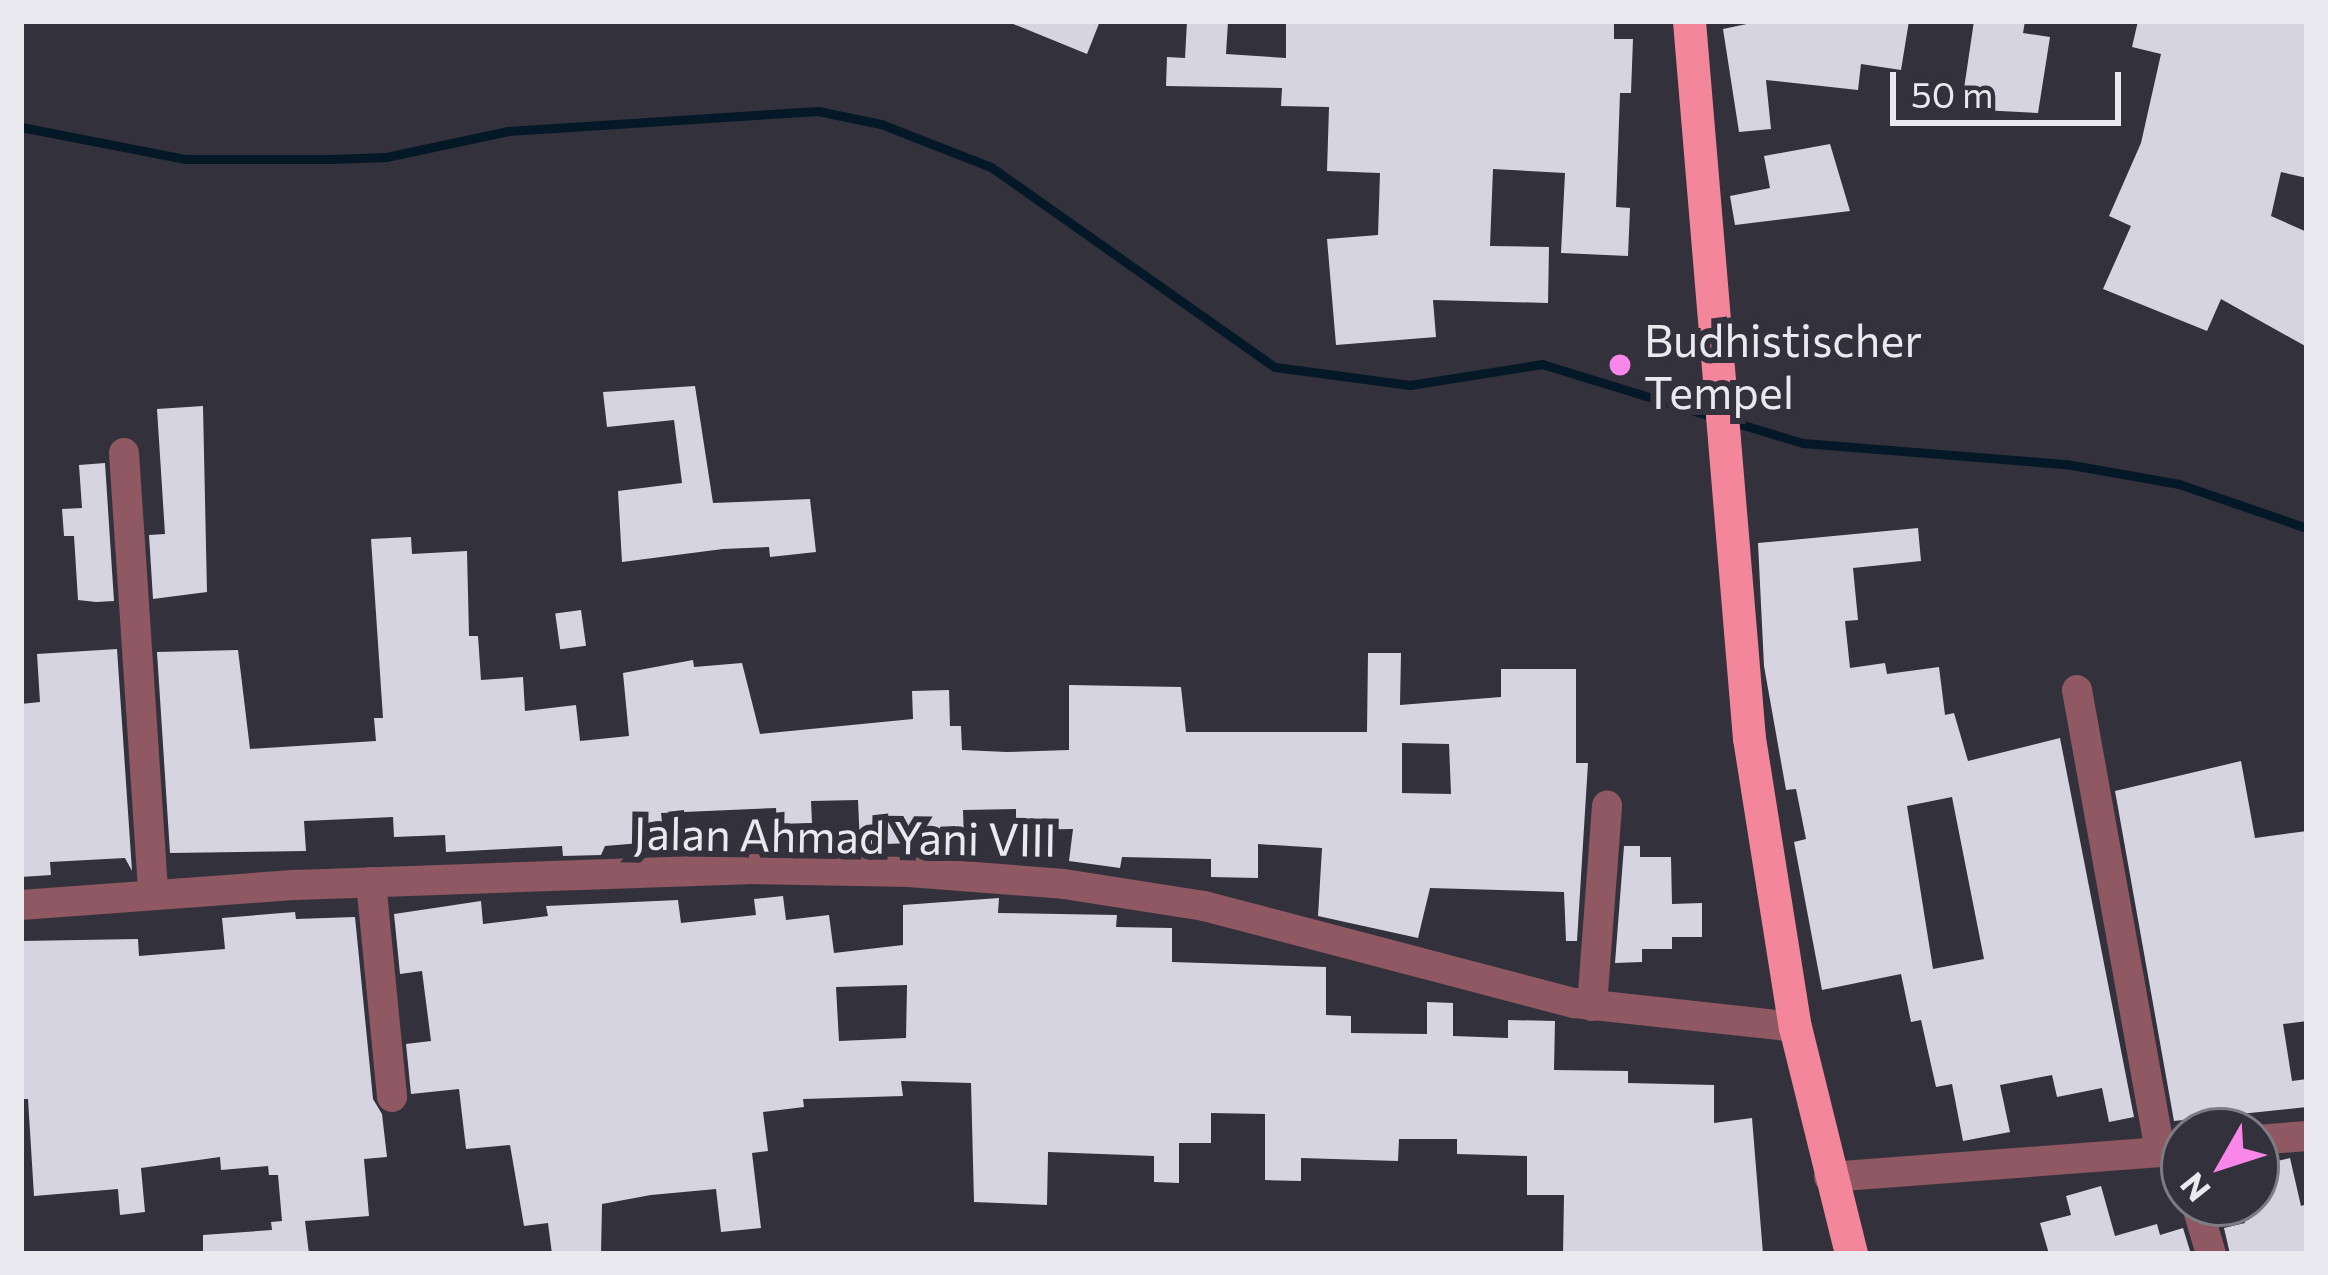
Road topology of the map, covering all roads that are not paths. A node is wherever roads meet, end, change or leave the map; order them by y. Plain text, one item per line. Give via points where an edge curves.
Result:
1 (1689, 21) edge
2 (124, 453) dead end
3 (2077, 690) dead end
4 (1607, 806) dead end
5 (371, 882) junction
6 (153, 892) junction
7 (21, 905) edge
8 (1592, 1006) junction
9 (1796, 1027) junction
10 (392, 1097) dead end
11 (2167, 1107) edge
12 (2160, 1155) edge
13 (1829, 1177) junction
14 (1851, 1254) edge

1 - 9 highway via 1749,738
2 - 6 street
3 - 11 street
4 - 8 street
5 - 6 street, Jalan Ahmad Yani VIII
5 - 8 street, Jalan Ahmad Yani VIII via 747,869 1064,884 1204,906
5 - 10 street
6 - 7 street, Jalan Ahmad Yani VIII
8 - 9 street, Jalan Ahmad Yani VIII
9 - 13 highway
12 - 13 street
13 - 14 highway

